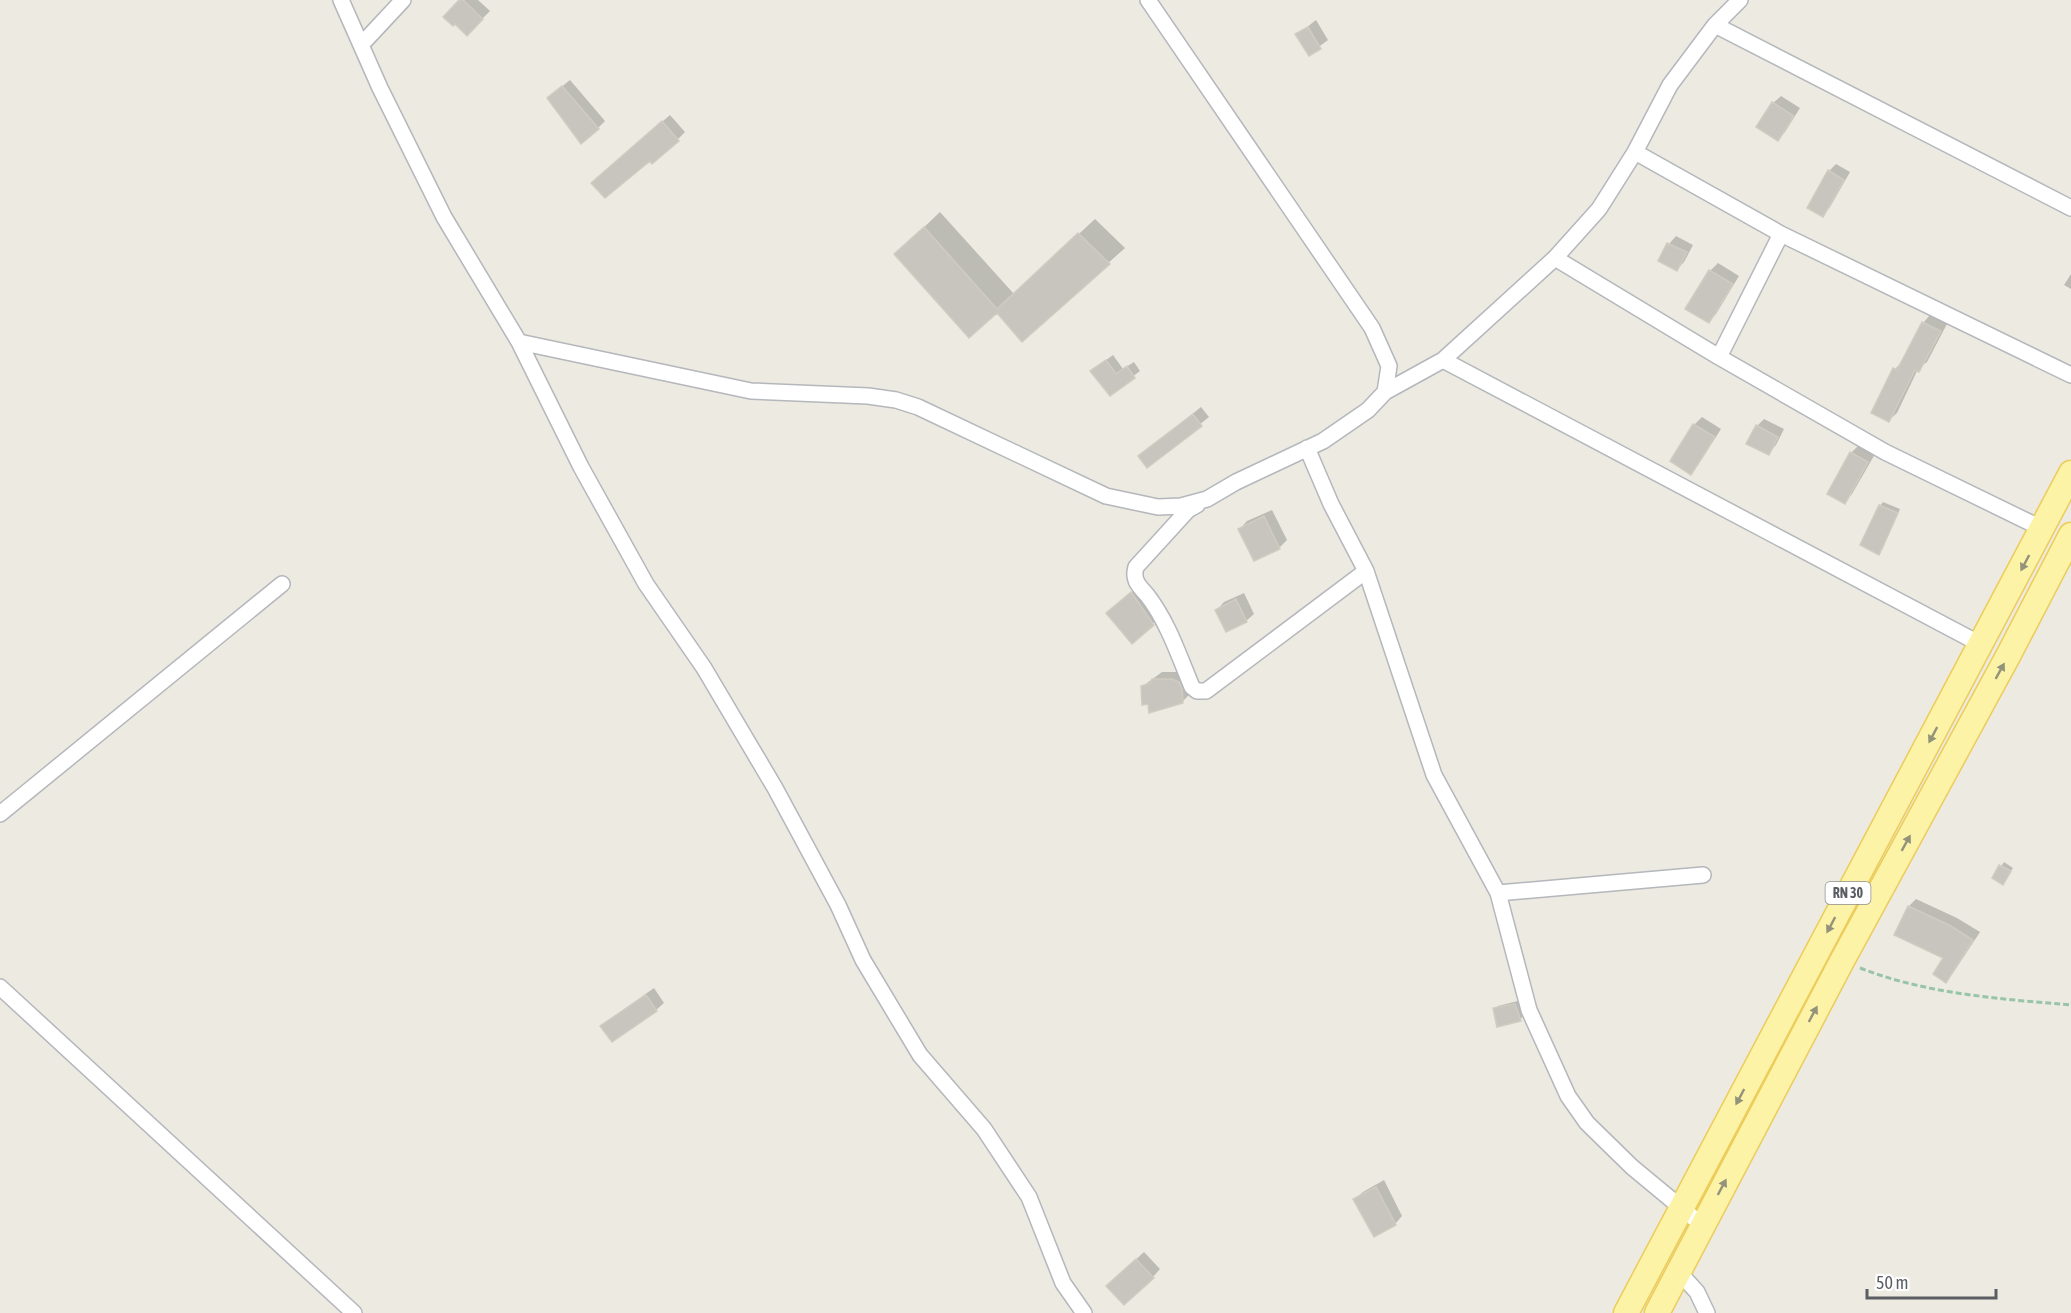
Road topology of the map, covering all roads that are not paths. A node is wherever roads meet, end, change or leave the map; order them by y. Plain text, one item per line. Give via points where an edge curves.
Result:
1 (341, 0) edge
2 (403, 0) edge
3 (1148, 0) edge
4 (1740, 0) edge
5 (1715, 25) junction
6 (361, 45) junction
7 (1635, 152) junction
8 (2071, 208) edge
9 (1781, 234) junction
10 (1555, 258) junction
11 (519, 342) junction
12 (1719, 357) junction
13 (1443, 360) junction
14 (2071, 375) edge
15 (1385, 392) junction
16 (1307, 448) junction
17 (2071, 473) edge
18 (1207, 499) junction
19 (2043, 529) junction
20 (2071, 535) edge
21 (1366, 571) junction
22 (282, 584) dead end
23 (1982, 645) junction
24 (0, 814) edge
25 (1703, 875) dead end
26 (1498, 893) junction
27 (0, 987) edge
28 (1681, 1208) junction
29 (1702, 1225) junction
30 (1679, 1272) junction
31 (354, 1313) edge
32 (1084, 1313) edge
33 (1626, 1313) edge
34 (1657, 1313) edge
35 (1707, 1313) edge

1 - 6 street
2 - 6 street
3 - 15 street via 1372,328 1389,366
4 - 5 street
5 - 7 street via 1670,85
5 - 8 street
6 - 11 street via 444,217
7 - 9 street
7 - 10 street via 1599,209
9 - 12 street
9 - 14 street
10 - 12 street
10 - 13 street
11 - 18 street via 751,391 896,400 1106,496 1158,507
11 - 32 street via 646,584 704,668 775,788 863,960 921,1055 984,1129 1029,1197 1064,1282
12 - 19 street via 1885,452
13 - 15 street
13 - 23 street
15 - 16 street via 1368,410
16 - 18 street
16 - 21 street
17 - 19 main road, RN 30 / RN 30
18 - 21 street via 1188,510 1134,574 1197,691 1206,691
19 -> 23 main road, RN 30 / RN 30
29 -> 20 main road, RN 30
21 - 26 street via 1434,775
22 - 24 street
23 -> 28 main road, RN 30 / RN 30
25 - 26 street
26 - 28 street via 1529,1010 1568,1096 1587,1123
27 - 31 street
28 - 29 street
28 - 33 main road, RN 30 / RN 30
29 - 30 main road, RN 30
30 - 34 main road, RN 30
30 - 35 street via 1697,1292

